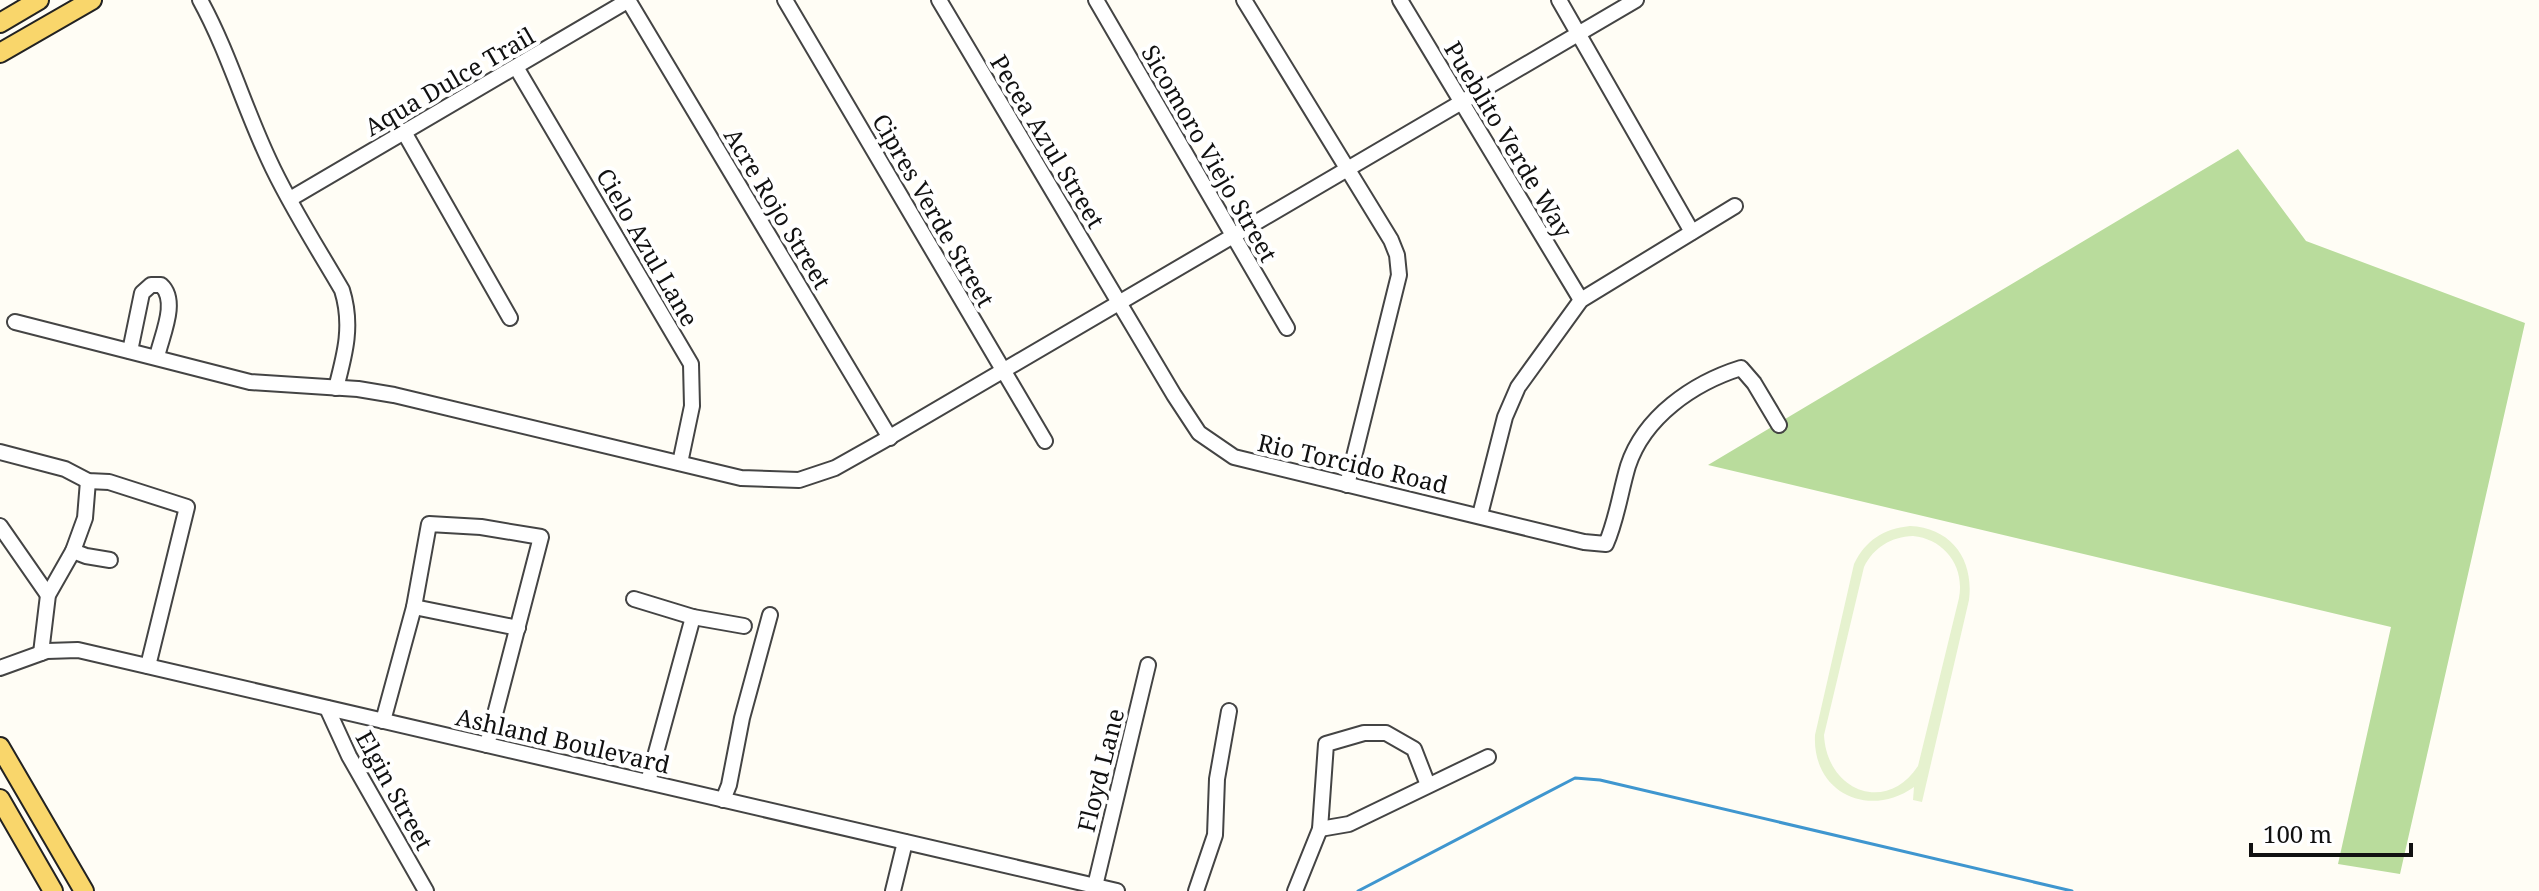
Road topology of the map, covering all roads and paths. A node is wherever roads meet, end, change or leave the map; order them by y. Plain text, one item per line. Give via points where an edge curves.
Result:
1 (39, 0) edge
2 (92, 0) edge
3 (200, 0) edge
4 (629, 0) edge
5 (785, 0) edge
6 (939, 0) edge
7 (1096, 0) edge
8 (1244, 0) edge
9 (1400, 0) edge
10 (1559, 0) edge
11 (1636, 0) edge
12 (69, 6) edge
13 (0, 23) edge
14 (1579, 34) junction
15 (0, 53) edge
16 (516, 67) junction
17 (1461, 103) junction
18 (404, 132) junction
19 (1349, 169) junction
20 (290, 199) junction
21 (1735, 206) dead end
22 (1692, 232) junction
23 (1233, 237) junction
24 (1581, 300) junction
25 (1119, 304) junction
26 (510, 318) dead end
27 (15, 322) dead end
28 (1287, 328) dead end
29 (130, 351) junction
30 (157, 357) junction
31 (1003, 371) junction
32 (336, 388) junction
33 (1779, 425) dead end
34 (890, 438) junction
35 (1045, 441) dead end
36 (0, 452) edge
37 (680, 463) junction
38 (88, 481) junction
39 (1347, 485) junction
40 (1480, 515) junction
41 (0, 526) edge
42 (73, 551) junction
43 (110, 560) dead end
44 (48, 595) junction
45 (634, 599) dead end
46 (414, 607) junction
47 (770, 615) dead end
48 (693, 617) junction
49 (744, 626) dead end
50 (518, 628) junction
51 (41, 653) junction
52 (1148, 665) dead end
53 (148, 666) junction
54 (0, 668) edge
55 (327, 708) junction
56 (1229, 711) dead end
57 (383, 721) junction
58 (487, 745) junction
59 (0, 747) edge
60 (1488, 757) dead end
61 (648, 782) junction
62 (1428, 785) junction
63 (26, 794) junction
64 (723, 800) junction
65 (1, 805) edge
66 (1320, 829) junction
67 (905, 842) junction
68 (1095, 886) junction
69 (53, 891) edge
70 (84, 891) edge
71 (426, 891) edge
72 (893, 891) edge
73 (1117, 891) edge
74 (1196, 891) edge
75 (1295, 891) edge

1 - 13 main road
2 - 12 main road
3 - 20 street
4 - 16 street, Aqua Dulce Trail
4 - 34 street, Acre Rojo Street
5 - 31 street, Cipres Verde Street
6 - 25 street, Pecea Azul Street
7 - 23 street, Sicomoro Viejo Street
8 - 19 street
9 - 17 street, Pueblito Verde Way
10 - 14 street
11 - 14 street
12 - 15 main road
14 - 17 street
14 - 22 street
16 - 18 street, Aqua Dulce Trail
16 - 37 street, Cielo Azul Lane via 691,364 692,406
17 - 19 street
17 - 24 street, Pueblito Verde Way
18 - 20 street, Aqua Dulce Trail
18 - 26 street
19 - 23 street
19 - 39 street via 1391,240 1399,275
20 - 32 street via 347,306 347,343
21 - 22 street
22 - 24 street
23 - 25 street
23 - 28 street, Sicomoro Viejo Street
24 - 40 street via 1518,387
25 - 31 street
25 - 39 street, Rio Torcido Road via 1199,433 1234,457
27 - 29 street
29 - 30 street
29 - 30 street via 142,293 161,285 170,304
30 - 32 street via 250,382
31 - 34 street
31 - 35 street, Cipres Verde Street
32 - 37 street via 394,395
33 - 40 street, Rio Torcido Road via 1741,368 1683,396 1645,432 1627,469 1606,544
34 - 37 street via 835,468 799,480 741,478
36 - 38 street via 65,469
38 - 42 street via 85,518
38 - 53 street via 109,482 187,507
39 - 40 street, Rio Torcido Road
41 - 44 street
42 - 43 street
42 - 44 street
44 - 51 street
45 - 48 street
46 - 50 street
46 - 50 street via 429,524 541,537
46 - 57 street
47 - 64 street
48 - 49 street
48 - 61 street
50 - 58 street
51 - 53 street, Ashland Boulevard via 78,650
51 - 54 street, Ashland Boulevard
52 - 68 street, Floyd Lane
53 - 55 street, Ashland Boulevard
55 - 57 street, Ashland Boulevard
55 - 71 street, Elgin Street
56 - 74 street via 1217,779 1215,835
57 - 58 street, Ashland Boulevard
58 - 61 street, Ashland Boulevard
59 - 63 main road
60 - 62 street
61 - 64 street, Ashland Boulevard
62 - 66 street via 1349,824
62 - 66 street via 1414,749 1386,733 1326,744
63 - 65 street
63 - 70 main road
64 - 67 street, Ashland Boulevard
65 - 69 main road
66 - 75 street
67 - 68 street, Ashland Boulevard
67 - 72 street
68 - 73 street, Ashland Boulevard

